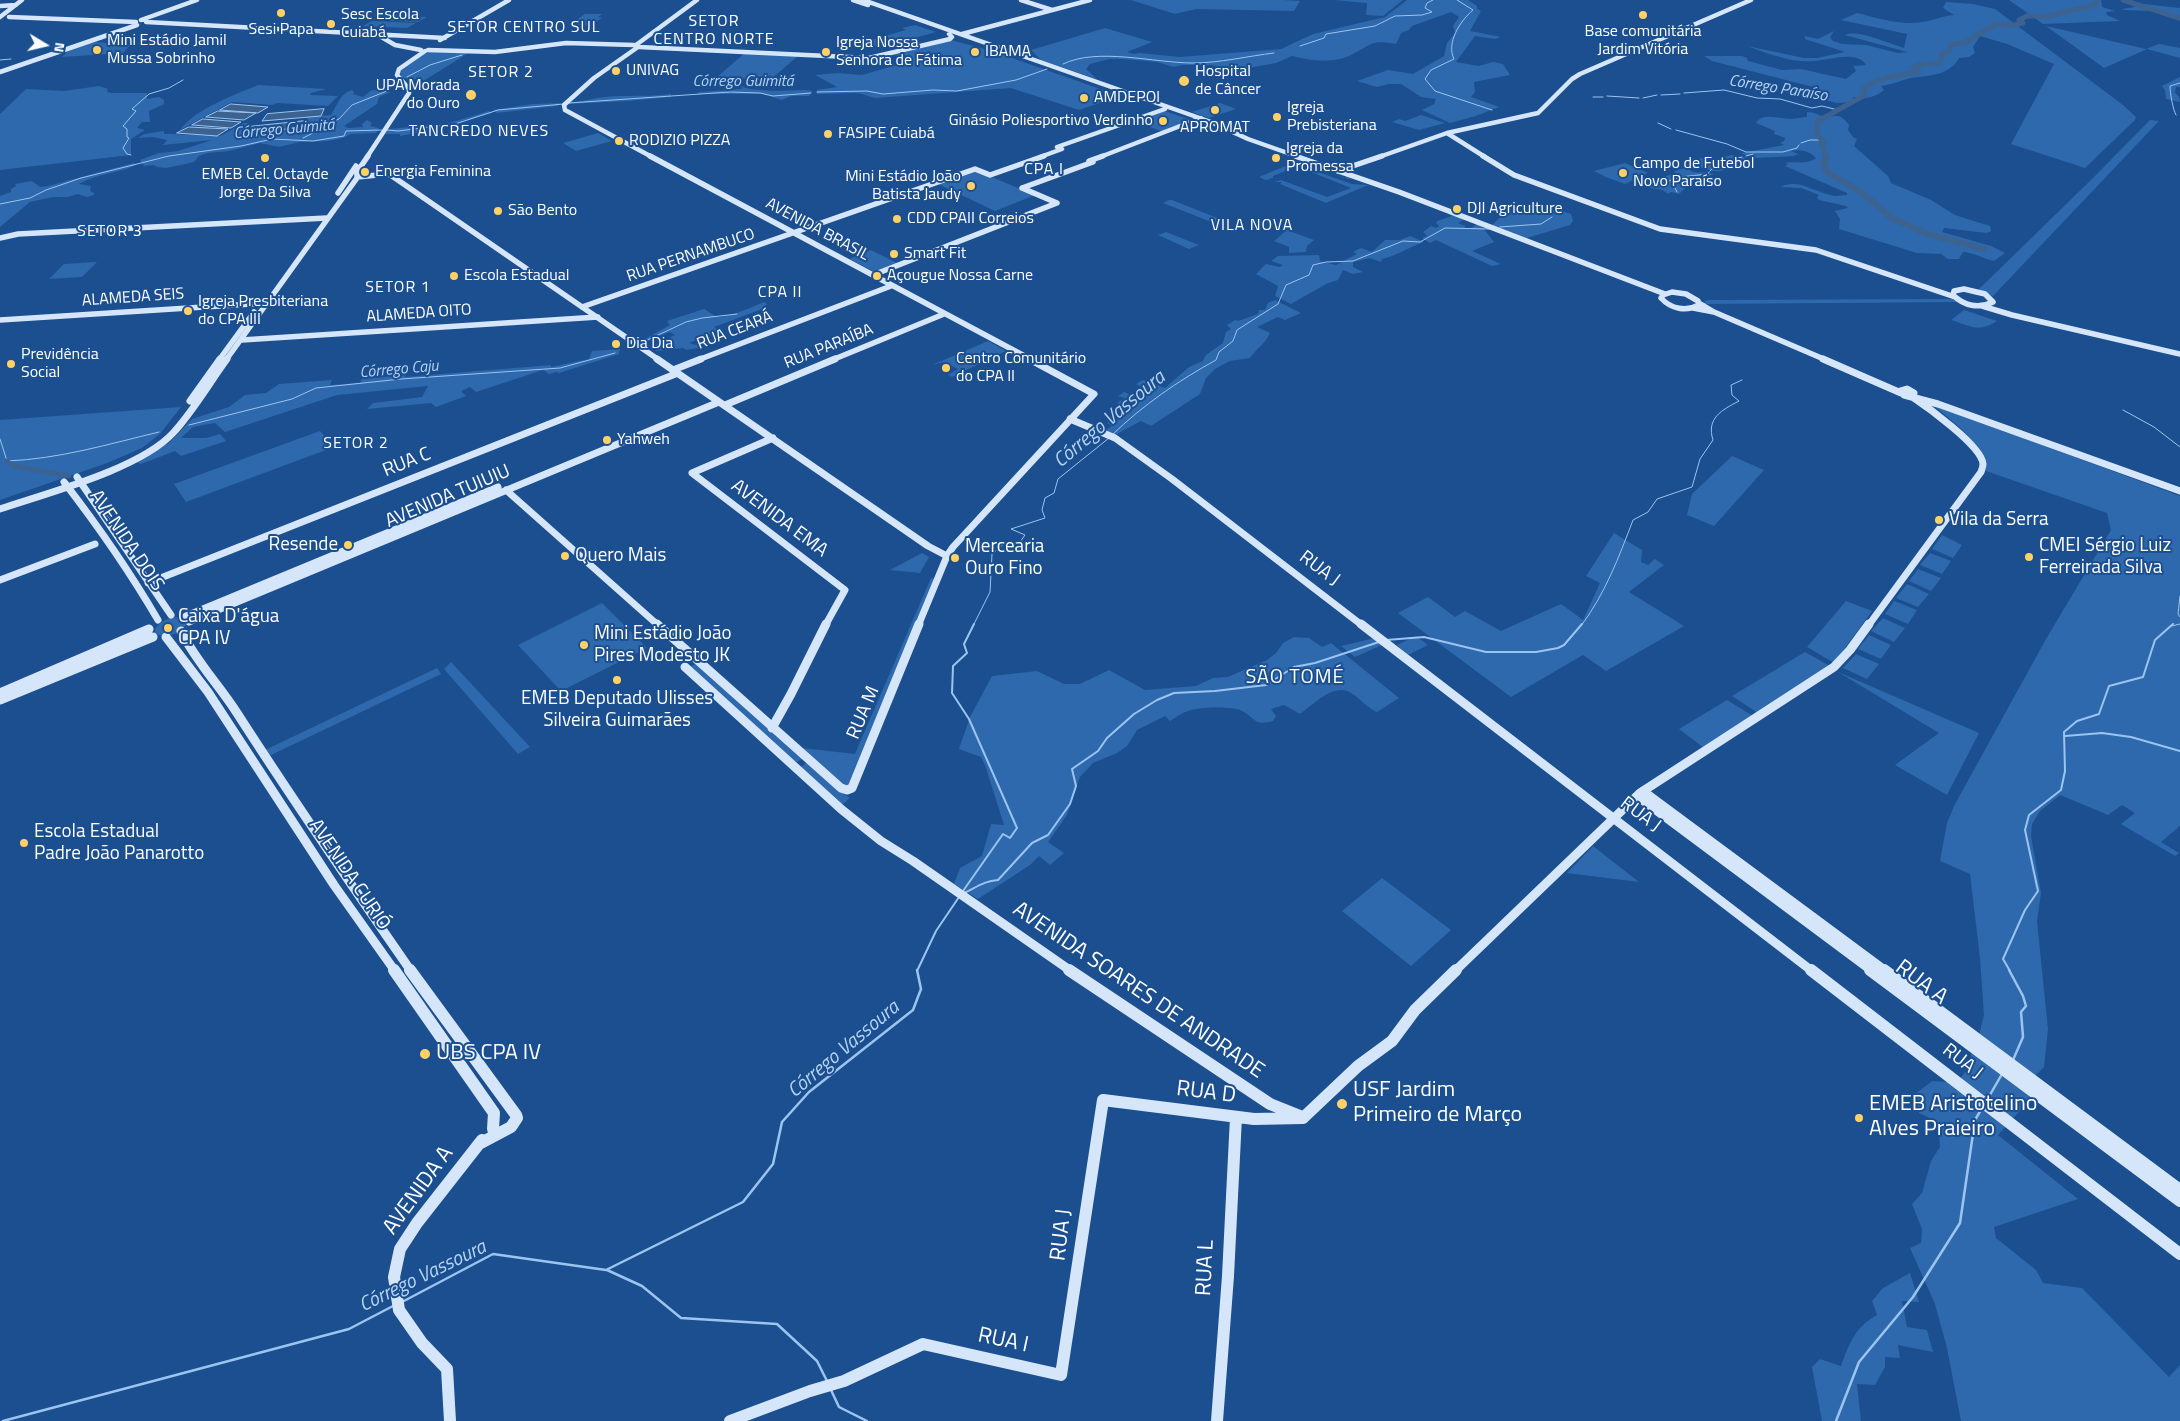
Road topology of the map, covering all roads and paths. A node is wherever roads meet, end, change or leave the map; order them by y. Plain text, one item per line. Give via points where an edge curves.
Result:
1 (22, 0) edge
2 (197, 0) edge
3 (202, 0) edge
4 (509, 0) edge
5 (697, 0) edge
6 (854, 0) edge
7 (863, 0) edge
8 (1021, 0) edge
9 (1025, 0) edge
10 (1090, 0) edge
11 (1751, 0) edge
12 (16, 5) junction
13 (0, 6) edge
14 (1054, 10) junction
15 (3, 17) edge
16 (146, 22) junction
17 (136, 23) junction
18 (954, 32) junction
19 (973, 32) junction
20 (450, 34) joint
21 (949, 34) junction
22 (651, 35) joint
23 (444, 38) junction
24 (973, 39) junction
25 (966, 40) junction
26 (942, 41) junction
27 (437, 42) dead end
28 (622, 45) joint
29 (636, 47) junction
30 (427, 49) junction
31 (0, 72) edge
32 (1165, 109) junction
33 (1199, 119) junction
34 (1222, 127) junction
35 (1216, 128) junction
36 (384, 130) junction
37 (1448, 133) junction
38 (1241, 136) junction
39 (1338, 171) junction
40 (356, 178) junction
41 (347, 179) junction
42 (324, 218) junction
43 (999, 225) joint
44 (794, 234) junction
45 (0, 238) edge
46 (872, 275) junction
47 (891, 286) junction
48 (1665, 294) junction
49 (1955, 297) junction
50 (1699, 303) junction
51 (264, 304) junction
52 (1982, 306) junction
53 (1693, 308) junction
54 (585, 309) junction
55 (1714, 312) junction
56 (944, 314) junction
57 (598, 317) junction
58 (584, 318) junction
59 (0, 320) edge
60 (242, 340) junction
61 (2180, 354) edge
62 (676, 371) junction
63 (1908, 394) junction
64 (719, 402) junction
65 (1070, 419) junction
66 (174, 429) junction
67 (773, 438) junction
68 (562, 464) junction
69 (78, 479) junction
70 (66, 484) junction
71 (506, 490) junction
72 (2180, 492) edge
73 (0, 504) edge
74 (0, 509) edge
75 (95, 544) dead end
76 (947, 556) junction
77 (0, 580) edge
78 (148, 583) junction
79 (170, 615) junction
80 (188, 619) junction
81 (158, 620) junction
82 (181, 631) junction
83 (151, 633) junction
84 (166, 637) junction
85 (685, 667) dead end
86 (0, 693) edge
87 (0, 700) edge
88 (772, 728) junction
89 (1640, 793) junction
90 (1612, 818) junction
91 (358, 895) junction
92 (345, 902) junction
93 (2008, 1067) junction
94 (1103, 1100) joint
95 (1236, 1117) junction
96 (1303, 1118) junction
97 (516, 1122) joint
98 (495, 1129) junction
99 (2180, 1190) edge
100 (2180, 1201) edge
101 (2180, 1254) edge
102 (399, 1310) joint
103 (1061, 1375) joint
104 (450, 1421) edge
105 (730, 1421) edge
106 (1217, 1421) edge

1 - 12 street
2 - 17 main road
3 - 16 main road
4 - 20 street
5 - 22 main road
6 - 21 main road
7 - 18 main road
8 - 14 main road
9 - 14 main road
10 - 14 main road
11 - 37 main road via 1572,78 1538,113
12 - 13 main road
12 - 15 street
14 - 19 main road
15 - 17 main road
16 - 17 main road
16 - 23 main road
17 - 30 main road via 370,34 381,36 395,45
17 - 31 main road
18 - 19 main road
18 - 24 main road
19 - 24 main road via 969,35
20 - 23 main road
21 - 25 main road
21 - 26 street via 951,38
22 - 29 street
23 - 27 main road
23 - 30 main road
24 - 33 main road
25 - 26 main road
25 - 32 main road
26 - 29 main road via 869,58
28 - 29 street
28 - 30 main road via 560,43 495,52
29 - 44 main road, AVENIDA BRASIL via 583,88 569,94 565,110
30 - 36 main road via 399,68 397,75 410,91
32 - 33 main road
32 - 44 main road, RUA PERNAMBUCO via 990,175 976,169
33 - 34 main road
33 - 35 main road
33 - 43 main road via 1022,188 1057,203
34 - 35 main road
34 - 38 main road
35 - 38 main road
36 - 40 main road
36 - 41 main road
37 - 39 main road
37 - 49 main road via 1514,175 1660,229 1810,248
38 - 39 main road
39 - 48 main road
40 - 41 main road
40 - 42 street
40 - 54 main road via 392,176
41 - 42 main road
42 - 45 street via 18,234
42 - 51 main road
43 - 46 street
44 - 46 main road, AVENIDA BRASIL
44 - 54 main road, RUA PERNAMBUCO
46 - 47 main road, AVENIDA BRASIL
47 - 56 main road, AVENIDA BRASIL
47 - 62 street, RUA CEARÁ
48 - 50 main road via 1686,294
48 - 53 main road via 1661,298 1665,304 1680,309
49 - 52 main road via 1967,304
49 - 52 main road via 1953,293 1958,290 1980,292 1992,300 1991,304
50 - 53 main road
50 - 55 main road
51 - 59 main road, ALAMEDA SEIS
51 - 60 street
51 - 66 main road
52 - 61 main road
53 - 55 main road
54 - 57 main road
54 - 58 main road
55 - 63 main road
56 - 64 main road, RUA PARAÍBA
56 - 65 main road, AVENIDA BRASIL via 1094,394
57 - 58 main road, ALAMEDA OITO
57 - 62 main road
58 - 60 street, ALAMEDA OITO
60 - 66 main road
62 - 64 main road
62 - 78 main road, RUA C
63 - 72 main road
63 - 89 main road via 1942,418 1972,446 1983,464 1981,472 1878,614 1834,667
64 - 67 main road
64 - 68 main road, AVENIDA TUIUIU
65 - 76 main road
65 - 90 main road, RUA J via 1112,436
66 - 69 main road via 165,441 145,454
67 - 76 main road
67 - 88 main road, AVENIDA EMA via 692,473 846,590
68 - 71 main road, AVENIDA TUIUIU
68 - 80 main road, AVENIDA TUIUIU
69 - 70 main road
69 - 78 street, AVENIDA DOIS
70 - 73 main road
70 - 74 street
70 - 81 street, AVENIDA DOIS
71 - 80 main road, AVENIDA TUIUIU
71 - 88 main road
75 - 77 main road
76 - 88 main road, RUA M via 852,788 841,788
78 - 79 street, AVENIDA DOIS
79 - 80 main road
79 - 81 main road
80 - 82 main road
81 - 83 main road
82 - 84 main road
82 - 91 main road, AVENIDA CURIÓ
83 - 84 main road
83 - 86 main road
83 - 87 main road
84 - 92 main road, AVENIDA CURIÓ via 234,730
85 - 96 main road, AVENIDA SOARES DE ANDRADE via 841,809 881,841 1270,1104
89 - 90 main road
89 - 93 main road, RUA A
90 - 96 street via 1415,1010 1392,1041 1358,1066
90 - 101 main road, RUA J
91 - 92 main road
91 - 97 main road, AVENIDA CURIÓ via 516,1114
92 - 98 main road, AVENIDA CURIÓ via 494,1113
93 - 99 street, RUA A
93 - 100 main road, RUA A
94 - 95 main road, RUA D
94 - 103 main road, RUA J
95 - 96 main road, RUA D
95 - 106 main road, RUA L
97 - 98 main road, AVENIDA A via 507,1131
98 - 102 main road, AVENIDA A via 479,1144 400,1249 394,1277
102 - 104 street via 422,1343 447,1369
103 - 105 main road, RUA I via 923,1344 844,1381

